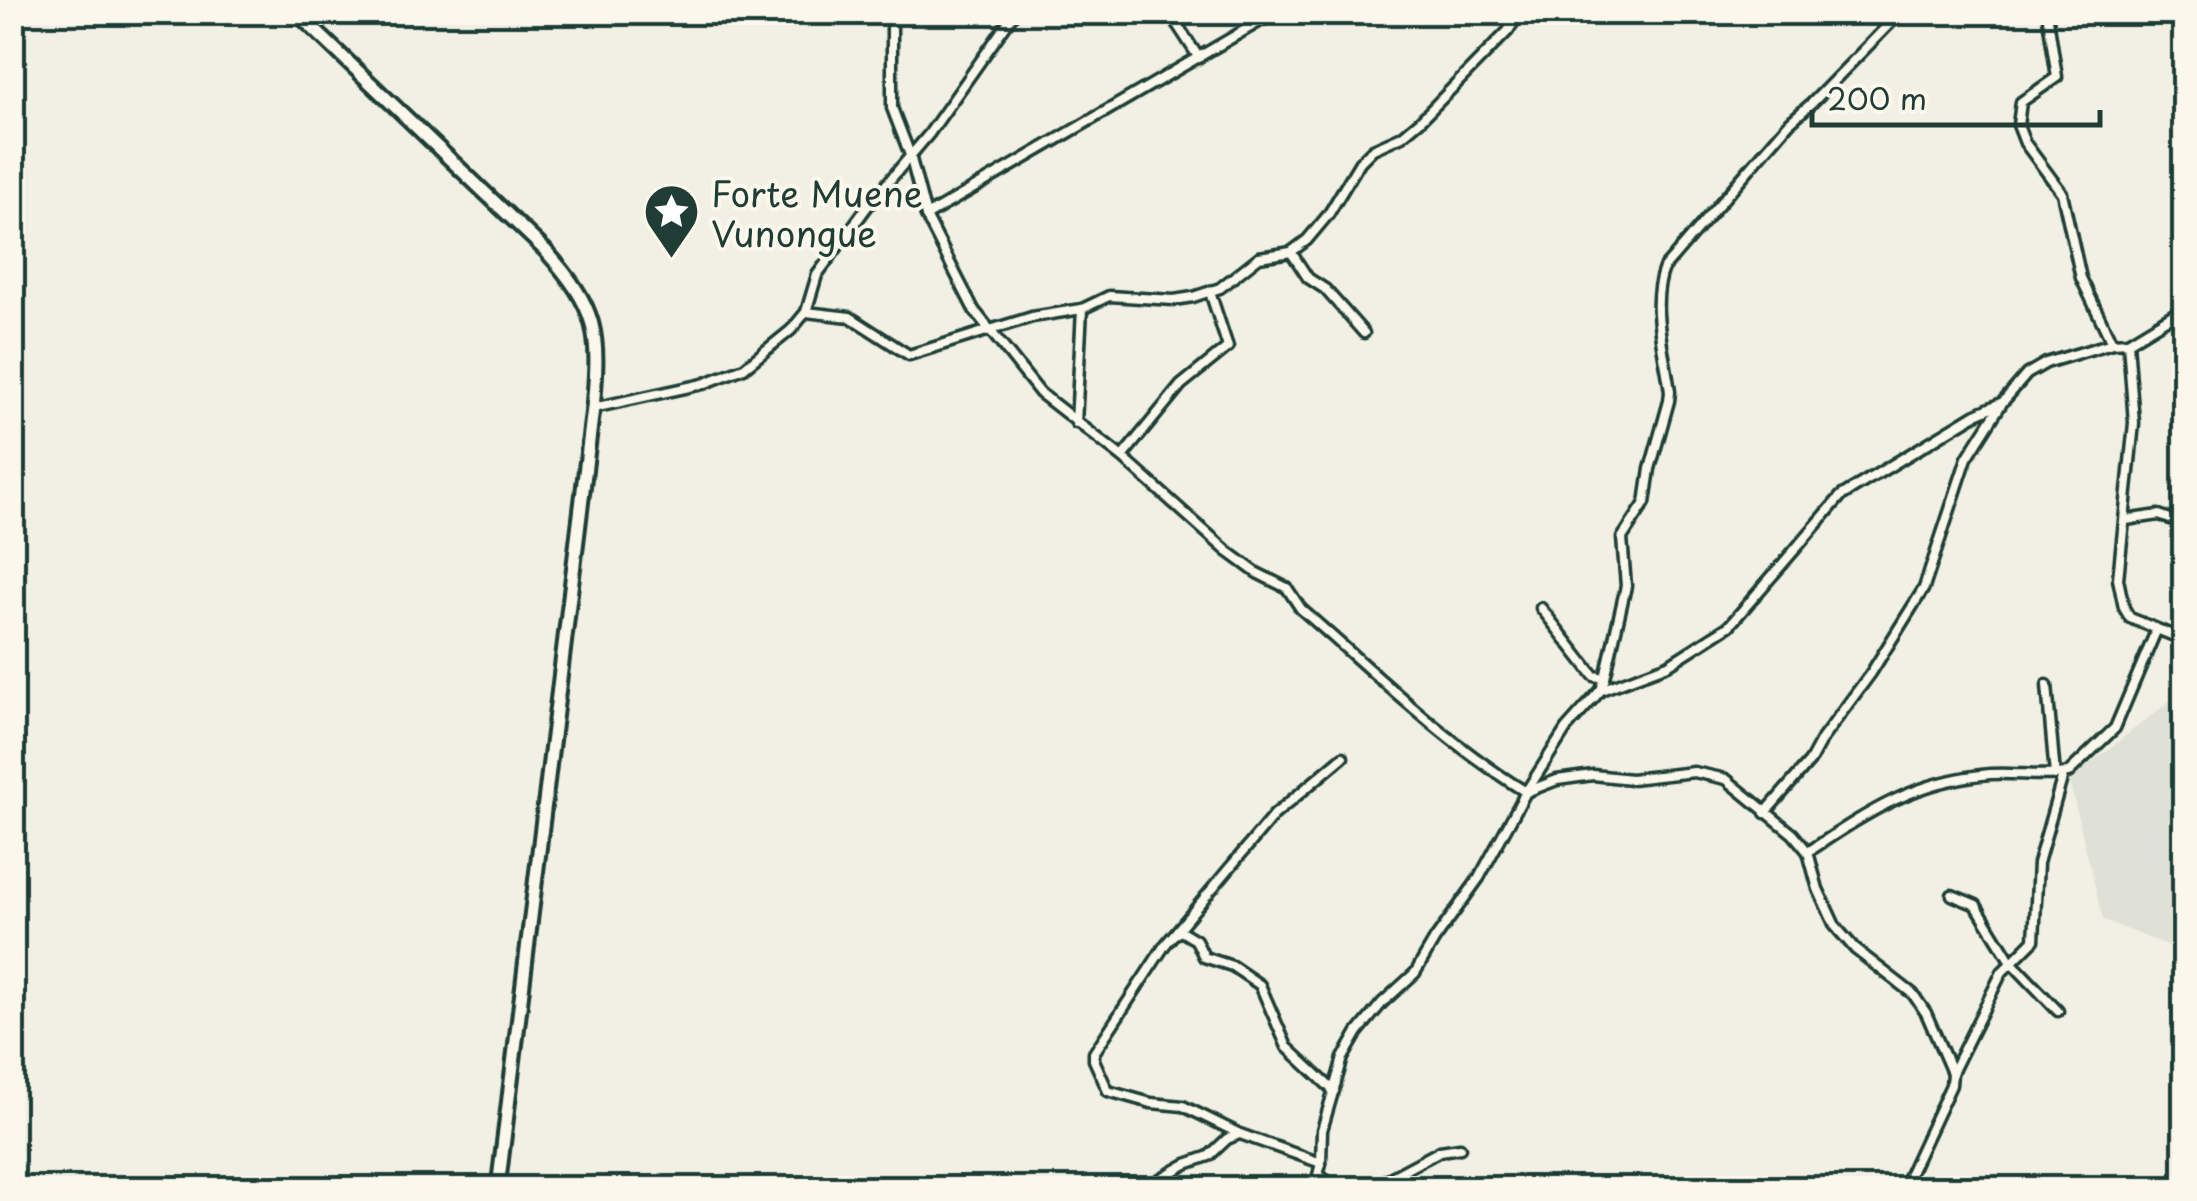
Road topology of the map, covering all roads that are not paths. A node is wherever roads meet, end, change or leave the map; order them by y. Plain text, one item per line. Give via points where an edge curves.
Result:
1 (296, 12) edge
2 (892, 12) edge
3 (1015, 12) edge
4 (1169, 12) edge
5 (1276, 12) edge
6 (1520, 12) edge
7 (1901, 12) edge
8 (2048, 12) edge
9 (1199, 58) junction
10 (910, 155) junction
11 (926, 216) junction
12 (1292, 252) junction
13 (1210, 292) junction
14 (2184, 308) edge
15 (1082, 309) junction
16 (806, 312) junction
17 (989, 330) junction
18 (1364, 333) dead end
19 (2128, 342) junction
20 (2112, 343) junction
21 (2002, 403) junction
22 (594, 408) junction
23 (1076, 423) junction
24 (1122, 456) junction
25 (2126, 520) junction
26 (2184, 524) edge
27 (1541, 608) dead end
28 (2156, 631) junction
29 (2184, 640) edge
30 (1605, 678) junction
31 (2047, 685) dead end
32 (1602, 690) junction
33 (1343, 756) dead end
34 (2059, 775) junction
35 (1526, 792) junction
36 (1765, 813) junction
37 (1808, 852) junction
38 (1952, 894) dead end
39 (1175, 934) junction
40 (2010, 962) junction
41 (2058, 1012) dead end
42 (1952, 1073) junction
43 (1334, 1091) junction
44 (1240, 1134) junction
45 (1460, 1148) dead end
46 (1321, 1163) junction
47 (1319, 1175) junction
48 (498, 1188) edge
49 (1144, 1188) edge
50 (1315, 1188) edge
51 (1336, 1188) edge
52 (1371, 1188) edge
53 (1904, 1188) edge

1 - 22 street via 572,280 595,331
2 - 10 street via 892,108
3 - 10 street
4 - 9 street
5 - 9 street
6 - 12 street via 1420,121 1373,148 1328,215
7 - 30 street via 1789,122 1664,268 1656,304 1669,401 1645,503 1622,538 1626,586
8 - 20 street via 2057,77 2021,102 2018,124 2062,192 2081,278
9 - 11 street
10 - 11 street
10 - 16 street via 817,276
11 - 17 street
12 - 13 street via 1259,257
12 - 18 street via 1308,278
13 - 15 street via 1174,300 1119,295
13 - 24 street via 1228,346 1181,384
14 - 19 street
15 - 17 street
15 - 23 street
16 - 17 street via 850,317 909,355
16 - 22 street via 744,368
17 - 23 street via 1040,394
19 - 20 street
19 - 25 street via 2134,423
20 - 21 street via 2035,369
21 - 32 street via 1841,496 1729,626 1668,664
21 - 36 street via 1967,458 1924,588 1810,762
22 - 48 street
23 - 24 street
24 - 35 street via 1227,550 1287,588 1301,609 1450,738
25 - 26 street via 2159,515
25 - 28 street via 2118,579 2124,608
27 - 30 street via 1594,676
28 - 29 street
28 - 34 street via 2116,728
30 - 32 street
31 - 34 street
32 - 35 street via 1566,729
33 - 39 street via 1274,815
34 - 37 street via 1994,773 1914,790
34 - 40 street via 2038,864 2036,934
35 - 36 street via 1558,780 1694,772 1726,779
35 - 43 street via 1415,973 1358,1032
36 - 37 street
37 - 42 street via 1835,926 1855,950 1914,994
38 - 40 street via 1976,905
39 - 43 street via 1196,940 1204,957 1254,979 1288,1048
39 - 44 street via 1099,1040 1094,1060 1108,1092 1184,1106
40 - 41 street
40 - 42 street
42 - 53 street
43 - 46 street
44 - 46 street
44 - 49 street
45 - 52 street
46 - 47 street
47 - 50 street
47 - 51 street

